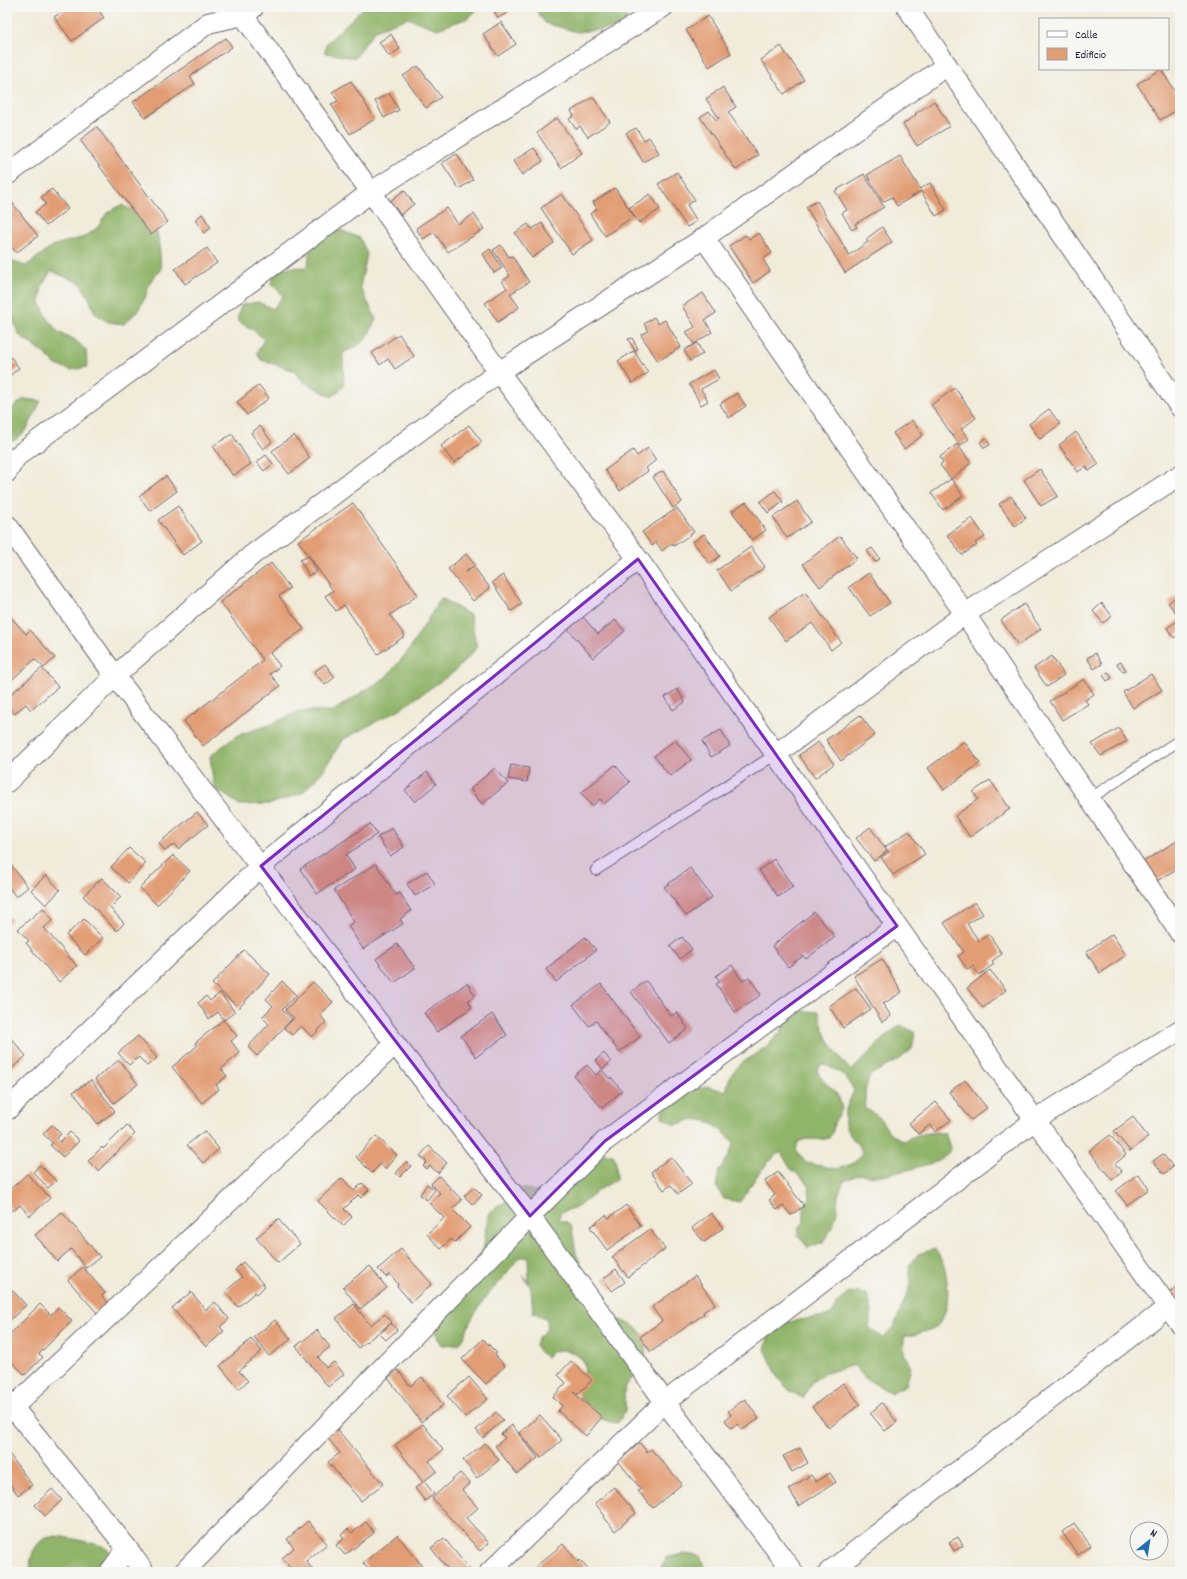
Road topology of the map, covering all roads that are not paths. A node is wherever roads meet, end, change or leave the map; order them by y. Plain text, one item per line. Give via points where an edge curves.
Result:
1 (663, 7) edge
2 (907, 7) edge
3 (245, 10) edge
4 (947, 65) junction
5 (7, 175) edge
6 (372, 192) junction
7 (704, 238) junction
8 (499, 372) junction
9 (1180, 407) edge
10 (7, 472) edge
11 (1180, 475) edge
12 (7, 525) edge
13 (638, 559) junction
14 (965, 614) junction
15 (115, 676) junction
16 (1180, 740) edge
17 (776, 754) junction
18 (7, 782) edge
19 (1089, 799) junction
20 (261, 866) junction
21 (596, 870) dead end
22 (897, 926) junction
23 (1180, 933) edge
24 (1180, 1030) edge
25 (396, 1044) junction
26 (7, 1110) edge
27 (1035, 1120) junction
28 (530, 1216) junction
29 (1168, 1307) junction
30 (1180, 1324) edge
31 (665, 1402) junction
32 (9, 1407) edge
33 (127, 1548) junction
34 (110, 1572) edge
35 (144, 1572) edge
36 (184, 1572) edge
37 (490, 1572) edge
38 (793, 1572) edge
39 (829, 1572) edge

1 - 6 street
2 - 4 street
3 - 5 street via 208,23
3 - 6 street
4 - 7 street
4 - 9 street
6 - 8 street
6 - 10 street via 16,457
7 - 8 street
7 - 14 street
8 - 13 street
8 - 15 street via 252,555
11 - 14 street
12 - 15 street
13 - 17 street
13 - 20 street
14 - 17 street
14 - 19 street
15 - 18 street
15 - 20 street
16 - 19 lane
17 - 21 lane
17 - 22 street
19 - 23 street
20 - 25 street
20 - 26 street
22 - 27 street
22 - 28 street via 605,1141
24 - 27 street
25 - 28 street
25 - 32 street
27 - 29 street
27 - 31 street
28 - 31 street
28 - 36 street
29 - 30 street
29 - 39 street
31 - 37 street
31 - 38 street
32 - 33 street
33 - 34 street
33 - 35 street

